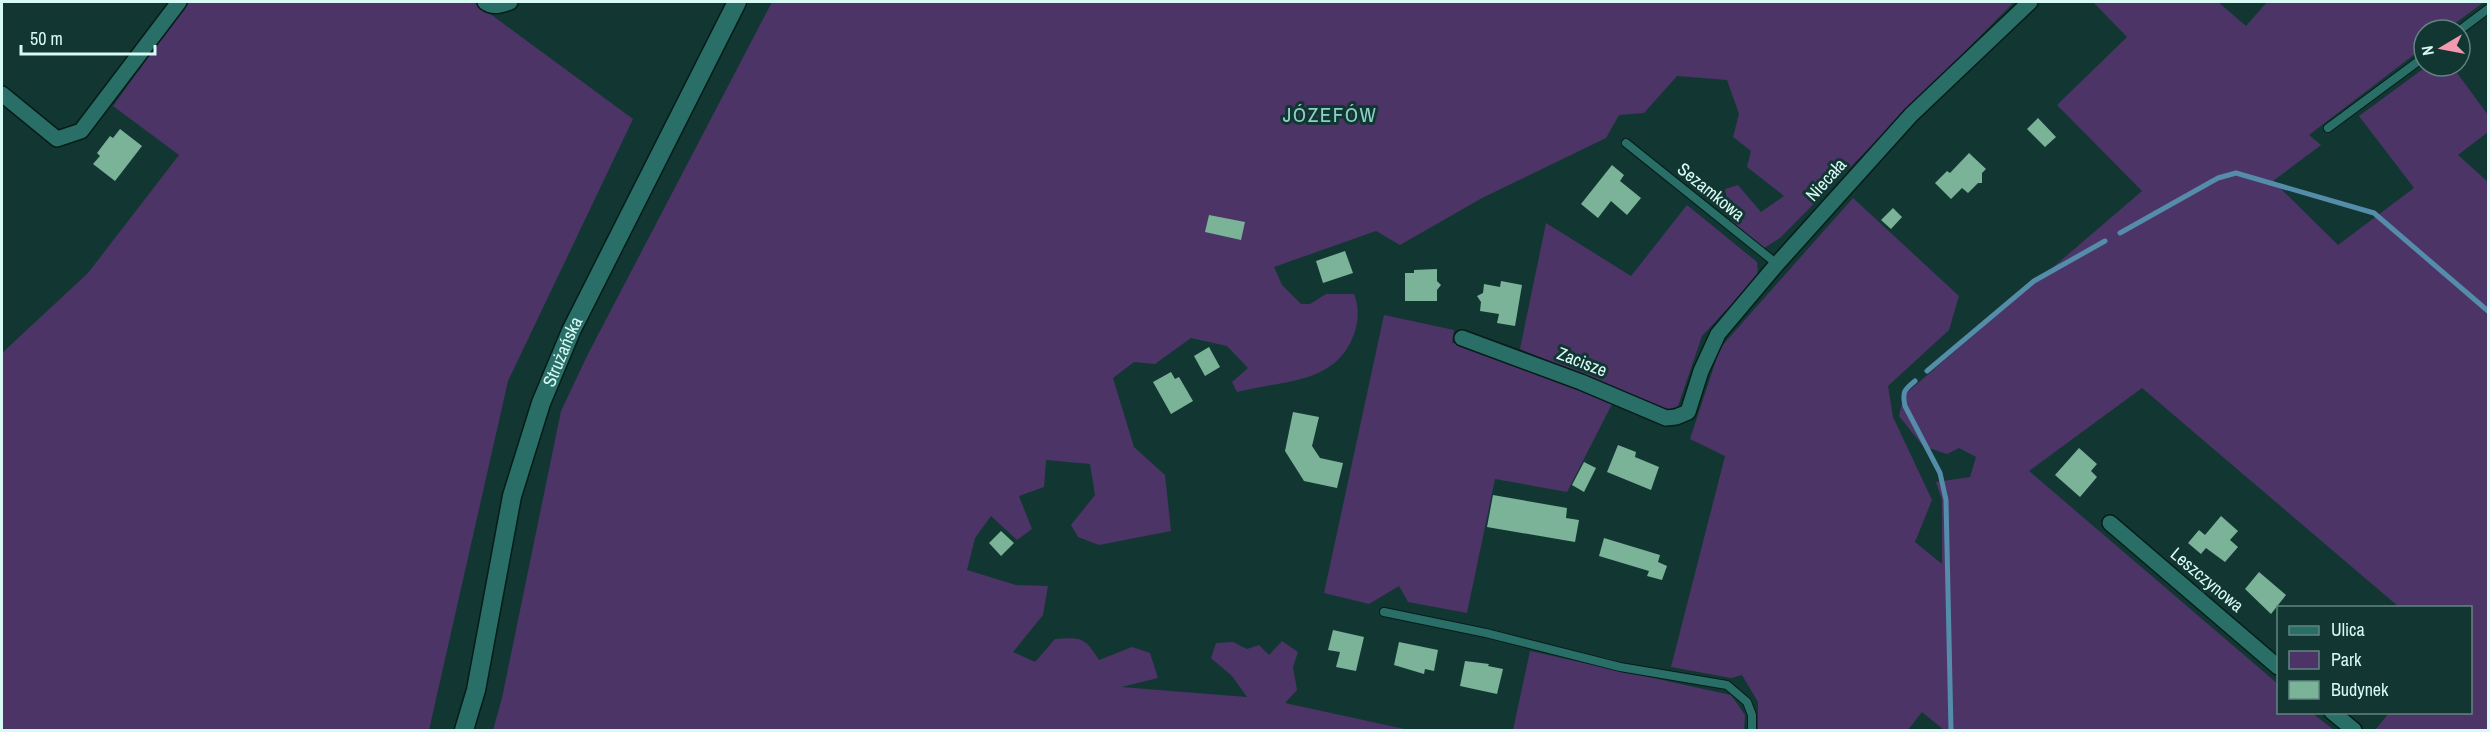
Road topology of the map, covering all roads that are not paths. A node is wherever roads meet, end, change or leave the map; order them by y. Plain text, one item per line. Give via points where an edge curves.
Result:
1 (179, 2) edge
2 (485, 2) edge
3 (510, 2) edge
4 (738, 2) edge
5 (2030, 2) edge
6 (2488, 9) edge
7 (2472, 21) edge
8 (2412, 66) edge
9 (2, 94) edge
10 (2328, 128) dead end
11 (1626, 143) dead end
12 (1777, 264) junction
13 (1462, 338) dead end
14 (1688, 411) joint
15 (2110, 523) dead end
16 (1384, 612) dead end
17 (2277, 666) edge
18 (2334, 714) edge
19 (464, 730) edge
20 (1752, 730) edge
21 (2354, 730) edge

1 - 9 street via 81,131 57,139
2 - 3 street via 500,6
4 - 19 main road, Strużańska via 571,331 541,404 512,496 486,643
5 - 12 street, Niecała via 1911,115
6 - 7 lane
8 - 10 lane
11 - 12 lane, Sezamkowa
12 - 14 street, Niecała via 1718,334
13 - 14 street, Zacisze via 1666,418
15 - 17 street, Leszczynowa
16 - 20 lane via 1620,667 1727,685 1747,702
18 - 21 street

